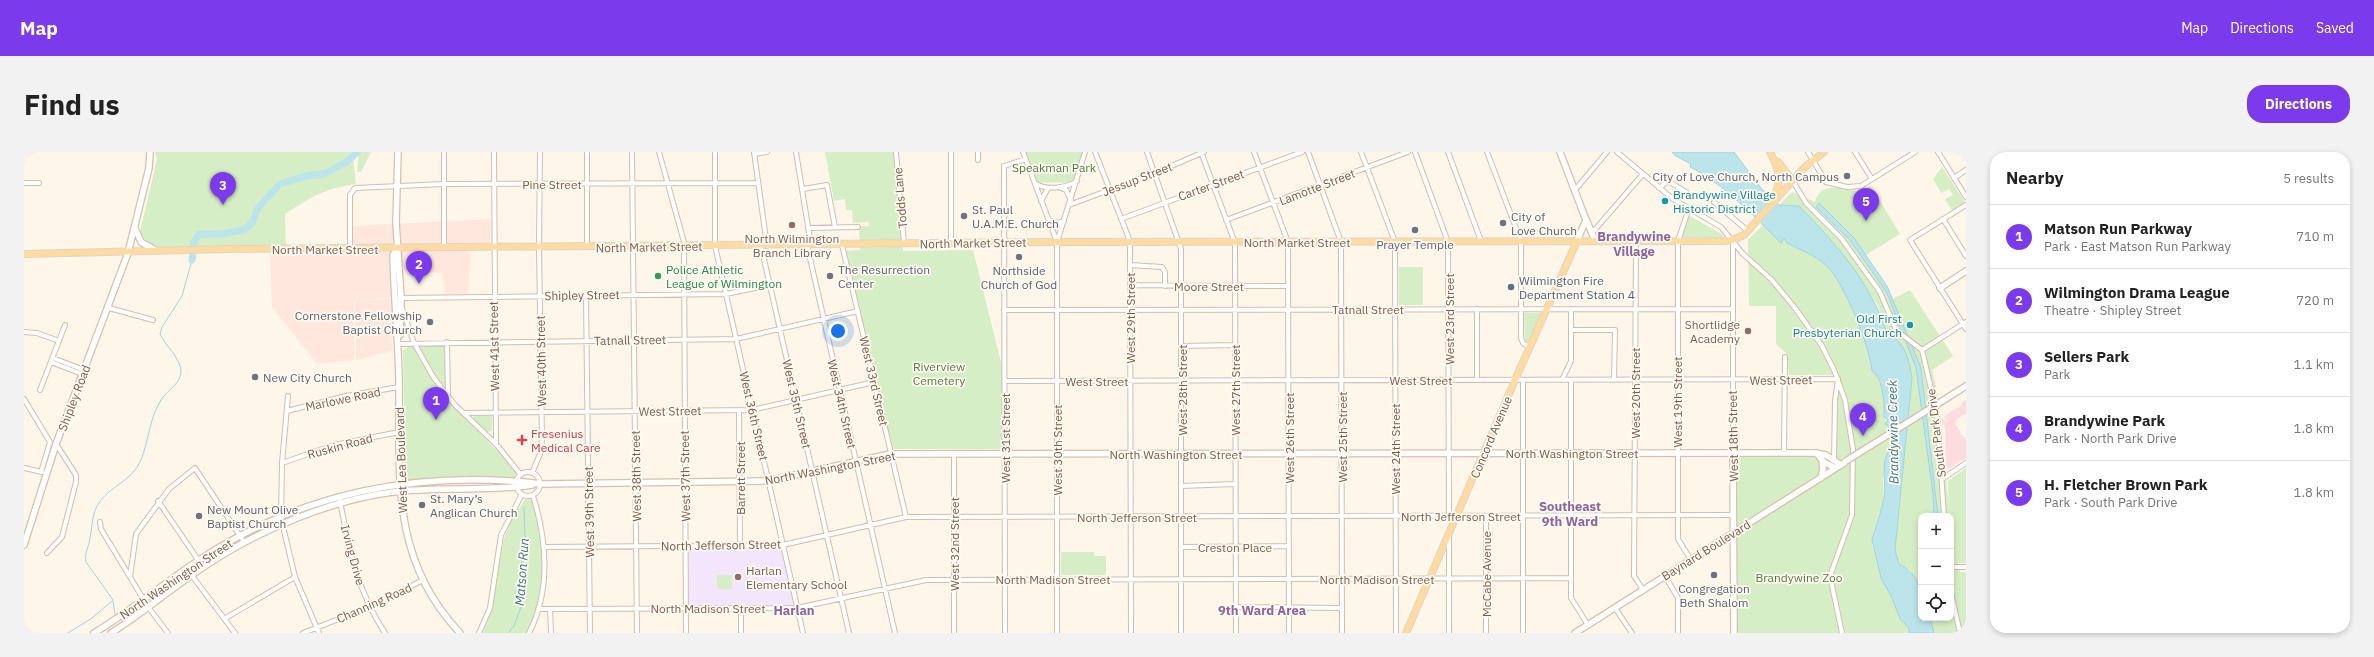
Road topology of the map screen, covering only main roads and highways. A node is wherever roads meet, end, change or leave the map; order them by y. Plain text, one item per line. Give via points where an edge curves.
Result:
1 (150, 152) edge
2 (398, 152) edge
3 (1560, 152) edge
4 (1770, 152) edge
5 (1824, 152) edge
6 (1793, 181) junction
7 (1777, 196) junction
8 (1585, 216) junction
9 (135, 228) junction
10 (1577, 241) junction
11 (1598, 241) junction
12 (398, 249) junction
13 (158, 252) junction
14 (128, 253) junction
15 (24, 254) edge
16 (1966, 271) edge
17 (1940, 288) road end
18 (398, 344) junction
19 (1966, 386) edge
20 (1484, 453) junction
21 (1733, 453) junction
22 (1818, 454) junction
23 (1839, 467) junction
24 (1821, 478) junction
25 (400, 483) junction
26 (541, 484) junction
27 (400, 492) junction
28 (1733, 533) junction
29 (24, 545) edge
30 (94, 633) edge
31 (111, 633) edge
32 (460, 633) edge
33 (1406, 633) edge
34 (1575, 633) edge
35 (1734, 633) edge

1 - 9 main road, Shipley Road via 149,168
2 - 12 main road
3 - 8 main road
4 - 6 main road
4 - 7 main road via 1780,175
5 - 6 main road, North Market Street via 1812,160
6 - 7 main road, North Market Street
7 - 11 main road, North Market Street via 1754,225 1740,238 1733,240
8 - 10 main road via 1585,226
8 - 11 main road
9 - 13 main road via 141,242
9 - 14 main road, Shipley Road
10 - 11 main road, North Market Street
10 - 12 main road, North Market Street via 1057,242
10 - 20 main road, Concord Avenue
12 - 13 main road, North Market Street
12 - 18 main road, West Lea Boulevard via 401,298
12 - 18 main road, West Lea Boulevard via 393,255
13 - 14 main road, North Market Street
14 - 15 main road, North Market Street
14 - 29 main road, Shipley Road via 44,473
16 - 17 main road
18 - 25 main road, West Lea Boulevard
19 - 23 main road, bridge
20 - 21 main road, North Washington Street
20 - 26 main road, North Washington Street via 890,454 768,481
20 - 33 main road, Concord Avenue
21 - 22 main road, North Washington Street
21 - 28 main road, West 18th Street
22 - 23 main road, North Washington Street via 1826,455
22 - 23 main road via 1825,463
22 - 24 main road via 1823,466
23 - 24 main road, Baynard Boulevard
24 - 28 main road, Baynard Boulevard
25 - 26 main road, North Washington Street via 517,481
25 - 27 main road, West Lea Boulevard
25 - 30 main road, North Washington Street via 339,496 240,536 199,560
26 - 27 main road, North Washington Street via 517,488 425,489
27 - 31 main road, North Washington Street via 340,504 244,542 203,566
27 - 32 main road, West Lea Boulevard via 407,539 423,580 440,610
28 - 34 main road, Baynard Boulevard
28 - 35 main road, West 18th Street

